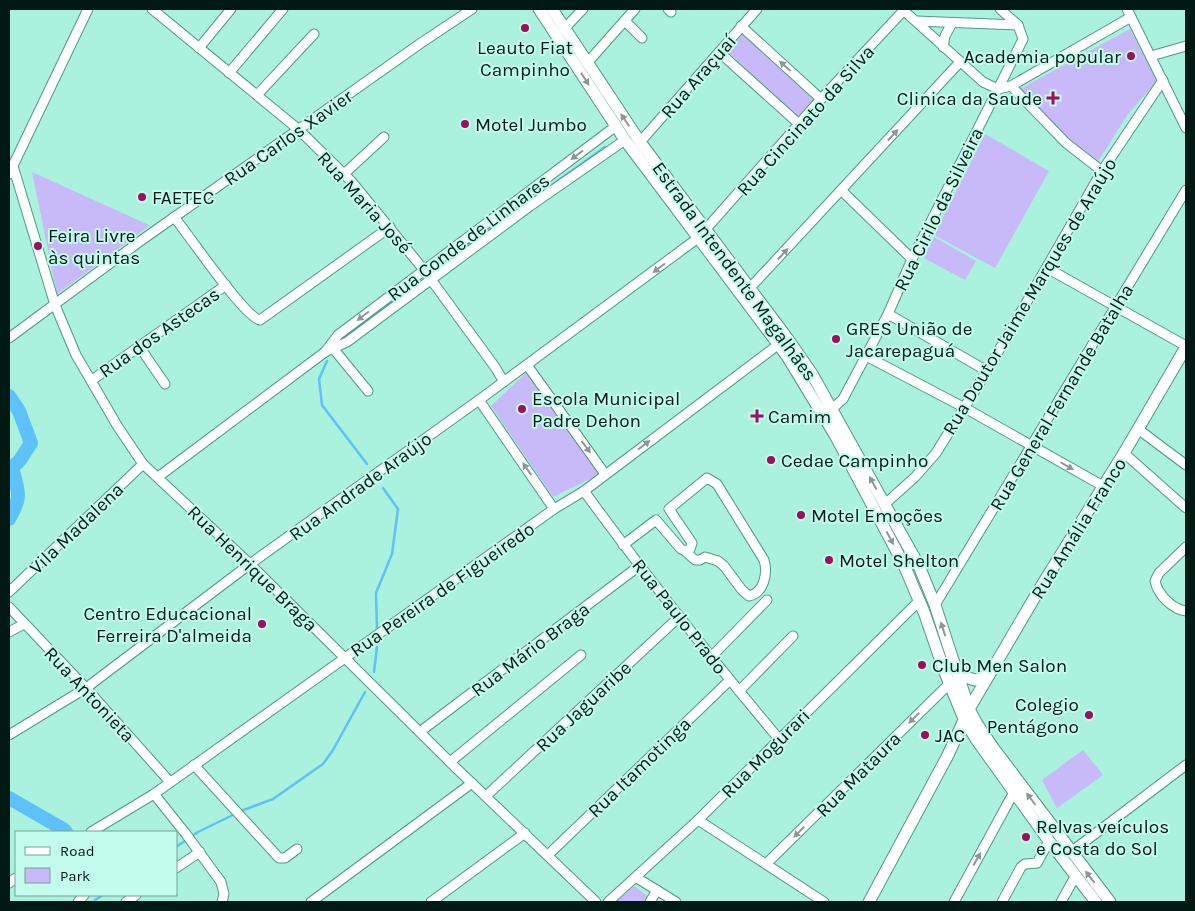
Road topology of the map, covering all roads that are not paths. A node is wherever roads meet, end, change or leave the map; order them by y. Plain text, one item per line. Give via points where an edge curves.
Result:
1 (88, 9) edge
2 (231, 9) edge
3 (283, 9) edge
4 (472, 9) edge
5 (539, 9) edge
6 (552, 9) edge
7 (583, 9) edge
8 (635, 9) edge
9 (757, 9) edge
10 (1000, 9) edge
11 (155, 10) edge
12 (903, 10) edge
13 (1129, 13) edge
14 (625, 21) junction
15 (916, 21) junction
16 (952, 23) junction
17 (1018, 25) junction
18 (741, 26) junction
19 (564, 29) junction
20 (314, 34) dead end
21 (642, 38) dead end
22 (943, 46) junction
23 (1186, 46) edge
24 (199, 48) junction
25 (719, 52) junction
26 (1151, 56) junction
27 (587, 62) junction
28 (960, 62) junction
29 (230, 73) junction
30 (1163, 80) junction
31 (1011, 86) junction
32 (998, 89) junction
33 (256, 96) junction
34 (821, 99) junction
35 (799, 124) junction
36 (616, 126) junction
37 (1186, 128) edge
38 (298, 130) junction
39 (384, 137) dead end
40 (625, 140) junction
41 (640, 142) junction
42 (11, 170) edge
43 (1102, 171) junction
44 (344, 174) junction
45 (1186, 190) edge
46 (842, 191) junction
47 (174, 217) junction
48 (390, 227) junction
49 (706, 230) junction
50 (698, 238) junction
51 (912, 259) junction
52 (1047, 268) junction
53 (424, 270) junction
54 (431, 279) junction
55 (226, 285) junction
56 (749, 289) junction
57 (55, 305) junction
58 (1116, 307) junction
59 (888, 314) junction
60 (9, 338) edge
61 (783, 341) junction
62 (139, 346) junction
63 (1186, 346) edge
64 (330, 349) junction
65 (866, 356) junction
66 (527, 365) junction
67 (987, 371) junction
68 (92, 380) junction
69 (504, 382) junction
70 (165, 384) dead end
71 (368, 391) dead end
72 (479, 400) junction
73 (832, 408) junction
74 (965, 408) junction
75 (1138, 429) junction
76 (1032, 445) junction
77 (1124, 453) junction
78 (143, 464) junction
79 (1186, 465) edge
80 (605, 474) junction
81 (158, 477) junction
82 (1103, 486) junction
83 (584, 491) junction
84 (885, 504) junction
85 (1186, 508) edge
86 (554, 509) junction
87 (669, 510) junction
88 (656, 520) junction
89 (623, 545) junction
90 (1186, 547) edge
91 (686, 551) junction
92 (250, 564) junction
93 (639, 566) junction
94 (9, 592) edge
95 (767, 600) dead end
96 (920, 600) junction
97 (935, 605) junction
98 (9, 607) edge
99 (1186, 611) edge
100 (679, 617) junction
101 (24, 624) junction
102 (9, 632) edge
103 (793, 636) dead end
104 (581, 654) dead end
105 (711, 656) junction
106 (346, 657) junction
107 (959, 675) junction
108 (989, 675) junction
109 (730, 680) junction
110 (949, 684) junction
111 (86, 688) junction
112 (739, 691) junction
113 (967, 714) junction
114 (421, 731) junction
115 (9, 735) edge
116 (779, 739) junction
117 (976, 739) junction
118 (955, 741) junction
119 (450, 762) junction
120 (1186, 764) edge
121 (194, 765) junction
122 (170, 782) junction
123 (472, 783) junction
124 (1014, 792) junction
125 (154, 794) junction
126 (486, 796) junction
127 (698, 820) junction
128 (93, 831) edge
129 (525, 833) junction
130 (1049, 841) junction
131 (198, 849) junction
132 (297, 849) dead end
133 (1071, 852) junction
134 (548, 855) junction
135 (766, 864) junction
136 (178, 866) edge
137 (1076, 875) junction
138 (637, 878) junction
139 (657, 890) junction
140 (222, 902) edge
141 (311, 902) edge
142 (431, 902) edge
143 (596, 902) edge
144 (608, 902) edge
145 (650, 902) edge
146 (676, 902) edge
147 (824, 902) edge
148 (869, 902) edge
149 (954, 902) edge
150 (1002, 902) edge
151 (1061, 902) edge
152 (1096, 902) edge
153 (1110, 902) edge

1 - 42 street
2 - 24 street
3 - 29 street
4 - 38 street, Rua Carlos Xavier
5 -> 36 main road, Estrada Intendente Magalhães
6 - 19 main road, Estrada Intendente Magalhães
7 - 19 street
8 - 14 street
9 - 18 street, Rua Araçuaí
10 - 17 street
11 - 24 street, Rua Maria José
12 - 15 street
12 - 34 street, Rua Cincinato da Silva
13 - 26 street
13 - 31 street
14 - 21 street
14 - 27 street
15 - 16 street
15 - 22 street
16 - 17 street
16 - 22 street
17 - 32 street, Rua Cirilo da Silveira via 1022,32 1022,46
18 - 25 street, Rua Araçuaí
34 -> 18 street
19 - 27 main road, Estrada Intendente Magalhães
20 - 33 street
22 - 28 street
23 - 26 street
24 - 29 street, Rua Maria José
25 - 35 street
25 - 41 street, Rua Araçuaí
26 - 30 street
41 -> 27 main road, Estrada Intendente Magalhães
28 - 32 street via 983,82
46 -> 28 street
29 - 33 street, Rua Maria José
30 - 37 street
30 - 43 street, Rua Doutor Jaime Marques de Araújo
31 - 32 street
31 - 43 street via 1066,143
32 - 51 street, Rua Cirilo da Silveira
33 - 38 street, Rua Maria José
34 - 35 street, Rua Cincinato da Silva
35 - 49 street, Rua Cincinato da Silva
36 - 40 main road, Estrada Intendente Magalhães
36 -> 53 street, Rua Conde de Linhares
38 - 44 street, Rua Maria José
38 - 47 street, Rua Carlos Xavier
39 - 44 street
40 - 50 main road, Estrada Intendente Magalhães
40 - 54 street, Rua Conde de Linhares
41 - 49 main road, Estrada Intendente Magalhães
42 - 57 street, Rua Henrique Braga
43 - 52 street, Rua Doutor Jaime Marques de Araújo
44 - 48 street, Rua Maria José
45 - 58 street, Rua General Fernande Batalha
46 - 51 street
56 -> 46 street
47 - 55 street
47 - 57 street, Rua Carlos Xavier
48 - 53 street, Rua Maria José
48 - 55 street via 264,318 257,320 252,316
49 - 50 street, Rua Andrade Araújo
49 - 56 main road, Estrada Intendente Magalhães
50 - 61 main road, Estrada Intendente Magalhães
50 -> 66 street, Rua Andrade Araújo
51 - 59 street, Rua Cirilo da Silveira
52 - 58 street
52 - 67 street, Rua Doutor Jaime Marques de Araújo
53 - 54 street, Rua Maria José
53 -> 64 street, Rua Conde de Linhares via 338,335
54 - 64 street, Rua Conde de Linhares via 347,342
54 - 69 street, Rua Maria José
55 - 62 street, Rua dos Astecas
56 - 61 main road, Estrada Intendente Magalhães
57 - 60 street, Rua Carlos Xavier
57 - 68 street, Rua Henrique Braga via 76,354
58 - 63 street
58 - 76 street, Rua General Fernande Batalha
59 - 65 street, Rua Cirilo da Silveira
59 - 67 street
61 - 73 main road, Estrada Intendente Magalhães via 812,374
80 -> 61 street, Rua Pereira de Figueiredo
61 -> 96 main road, Estrada Intendente Magalhães
62 - 68 street, Rua dos Astecas
62 - 70 street
63 - 75 main road, Rua Amália Franco
64 - 71 street
64 - 81 street, Rua Conde de Linhares
65 - 73 street, Rua Cirilo da Silveira via 843,399
65 - 74 street
66 - 69 street, Rua Andrade Araújo
66 -> 80 street
67 - 74 street, Rua Doutor Jaime Marques de Araújo
68 - 78 street, Rua Henrique Braga via 118,428
69 - 72 street, Rua Andrade Araújo
86 -> 72 street
72 - 92 street, Rua Andrade Araújo
84 -> 73 main road, Estrada Intendente Magalhães
74 - 76 street
74 - 84 street, Rua Doutor Jaime Marques de Araújo via 927,464
75 - 77 main road, Rua Amália Franco
75 - 79 street
76 -> 82 street
76 - 97 street, Rua General Fernande Batalha
77 - 82 main road, Rua Amália Franco
77 - 85 street
78 - 81 street, Rua Henrique Braga
78 - 94 street, Vila Madalena
80 - 83 street, Rua Pereira de Figueiredo
81 - 92 street, Rua Henrique Braga
82 - 108 main road, Rua Amália Franco
83 - 86 street, Rua Pereira de Figueiredo
83 - 89 street, Rua Paulo Prado
84 - 97 main road, Estrada Intendente Magalhães via 919,566
86 - 106 street, Rua Pereira de Figueiredo
87 - 88 street
87 - 91 street via 692,543
87 - 91 street via 707,478 713,480 764,560 767,568 764,582 754,595 748,596 718,561 705,557 695,560
88 - 89 street
88 - 91 street
89 - 93 street, Rua Paulo Prado
90 - 99 street via 1155,581 1169,603
92 - 106 street, Rua Henrique Braga
92 - 111 street, Rua Andrade Araújo
93 - 100 street, Rua Paulo Prado
93 - 114 street, Rua Mário Braga
95 - 105 street
96 - 110 main road, Estrada Intendente Magalhães
96 - 116 street, Rua Mogurari
107 -> 97 main road, Estrada Intendente Magalhães
98 - 101 street, Rua Antonieta
100 - 105 street, Rua Paulo Prado
100 - 126 street, Rua Jaguaribe
101 - 102 street
101 - 111 street, Rua Antonieta
103 - 112 street
104 - 119 street
105 - 109 street, Rua Paulo Prado
106 - 114 street, Rua Henrique Braga
106 - 121 street, Rua Pereira de Figueiredo
107 - 108 main road via 975,680
107 - 113 main road, Estrada Intendente Magalhães
108 - 113 main road, Rua Amália Franco
109 - 112 street, Rua Paulo Prado
109 - 134 street, Rua Itamotinga
110 - 113 main road, Estrada Intendente Magalhães
110 -> 135 street, Rua Mataura
111 - 115 street, Rua Andrade Araújo
111 - 122 street, Rua Antonieta
112 - 116 street, Rua Paulo Prado
113 - 117 main road, Estrada Intendente Magalhães
113 - 118 main road, Rua Amália Franco
133 -> 113 main road, Estrada Intendente Magalhães
114 - 119 street, Rua Henrique Braga
116 - 127 street, Rua Mogurari
117 - 118 main road
117 - 124 main road, Estrada Intendente Magalhães
118 - 148 main road, Rua Amália Franco
119 - 123 street, Rua Henrique Braga
120 - 133 street
121 - 122 street, Rua Pereira de Figueiredo
121 - 132 street via 279,858 286,858
122 - 125 street, Rua Pereira de Figueiredo
123 - 126 street, Rua Henrique Braga
123 - 141 street
124 - 130 main road, Estrada Intendente Magalhães
149 -> 124 street
125 - 128 street, Rua Pereira de Figueiredo
125 - 131 street
126 - 129 street, Rua Henrique Braga
127 - 135 street
127 - 138 street, Rua Mogurari
129 - 134 street, Rua Henrique Braga
129 - 142 street
130 - 137 main road, Estrada Intendente Magalhães
130 - 150 street via 1037,864 1021,867
131 - 136 street
131 - 140 street via 221,882
153 -> 133 main road, Estrada Intendente Magalhães
134 - 143 street, Rua Henrique Braga
135 - 147 street
137 - 151 street
137 - 152 main road, Estrada Intendente Magalhães
138 - 139 street
138 - 144 street, Rua Mogurari
139 - 145 street
139 - 146 street

